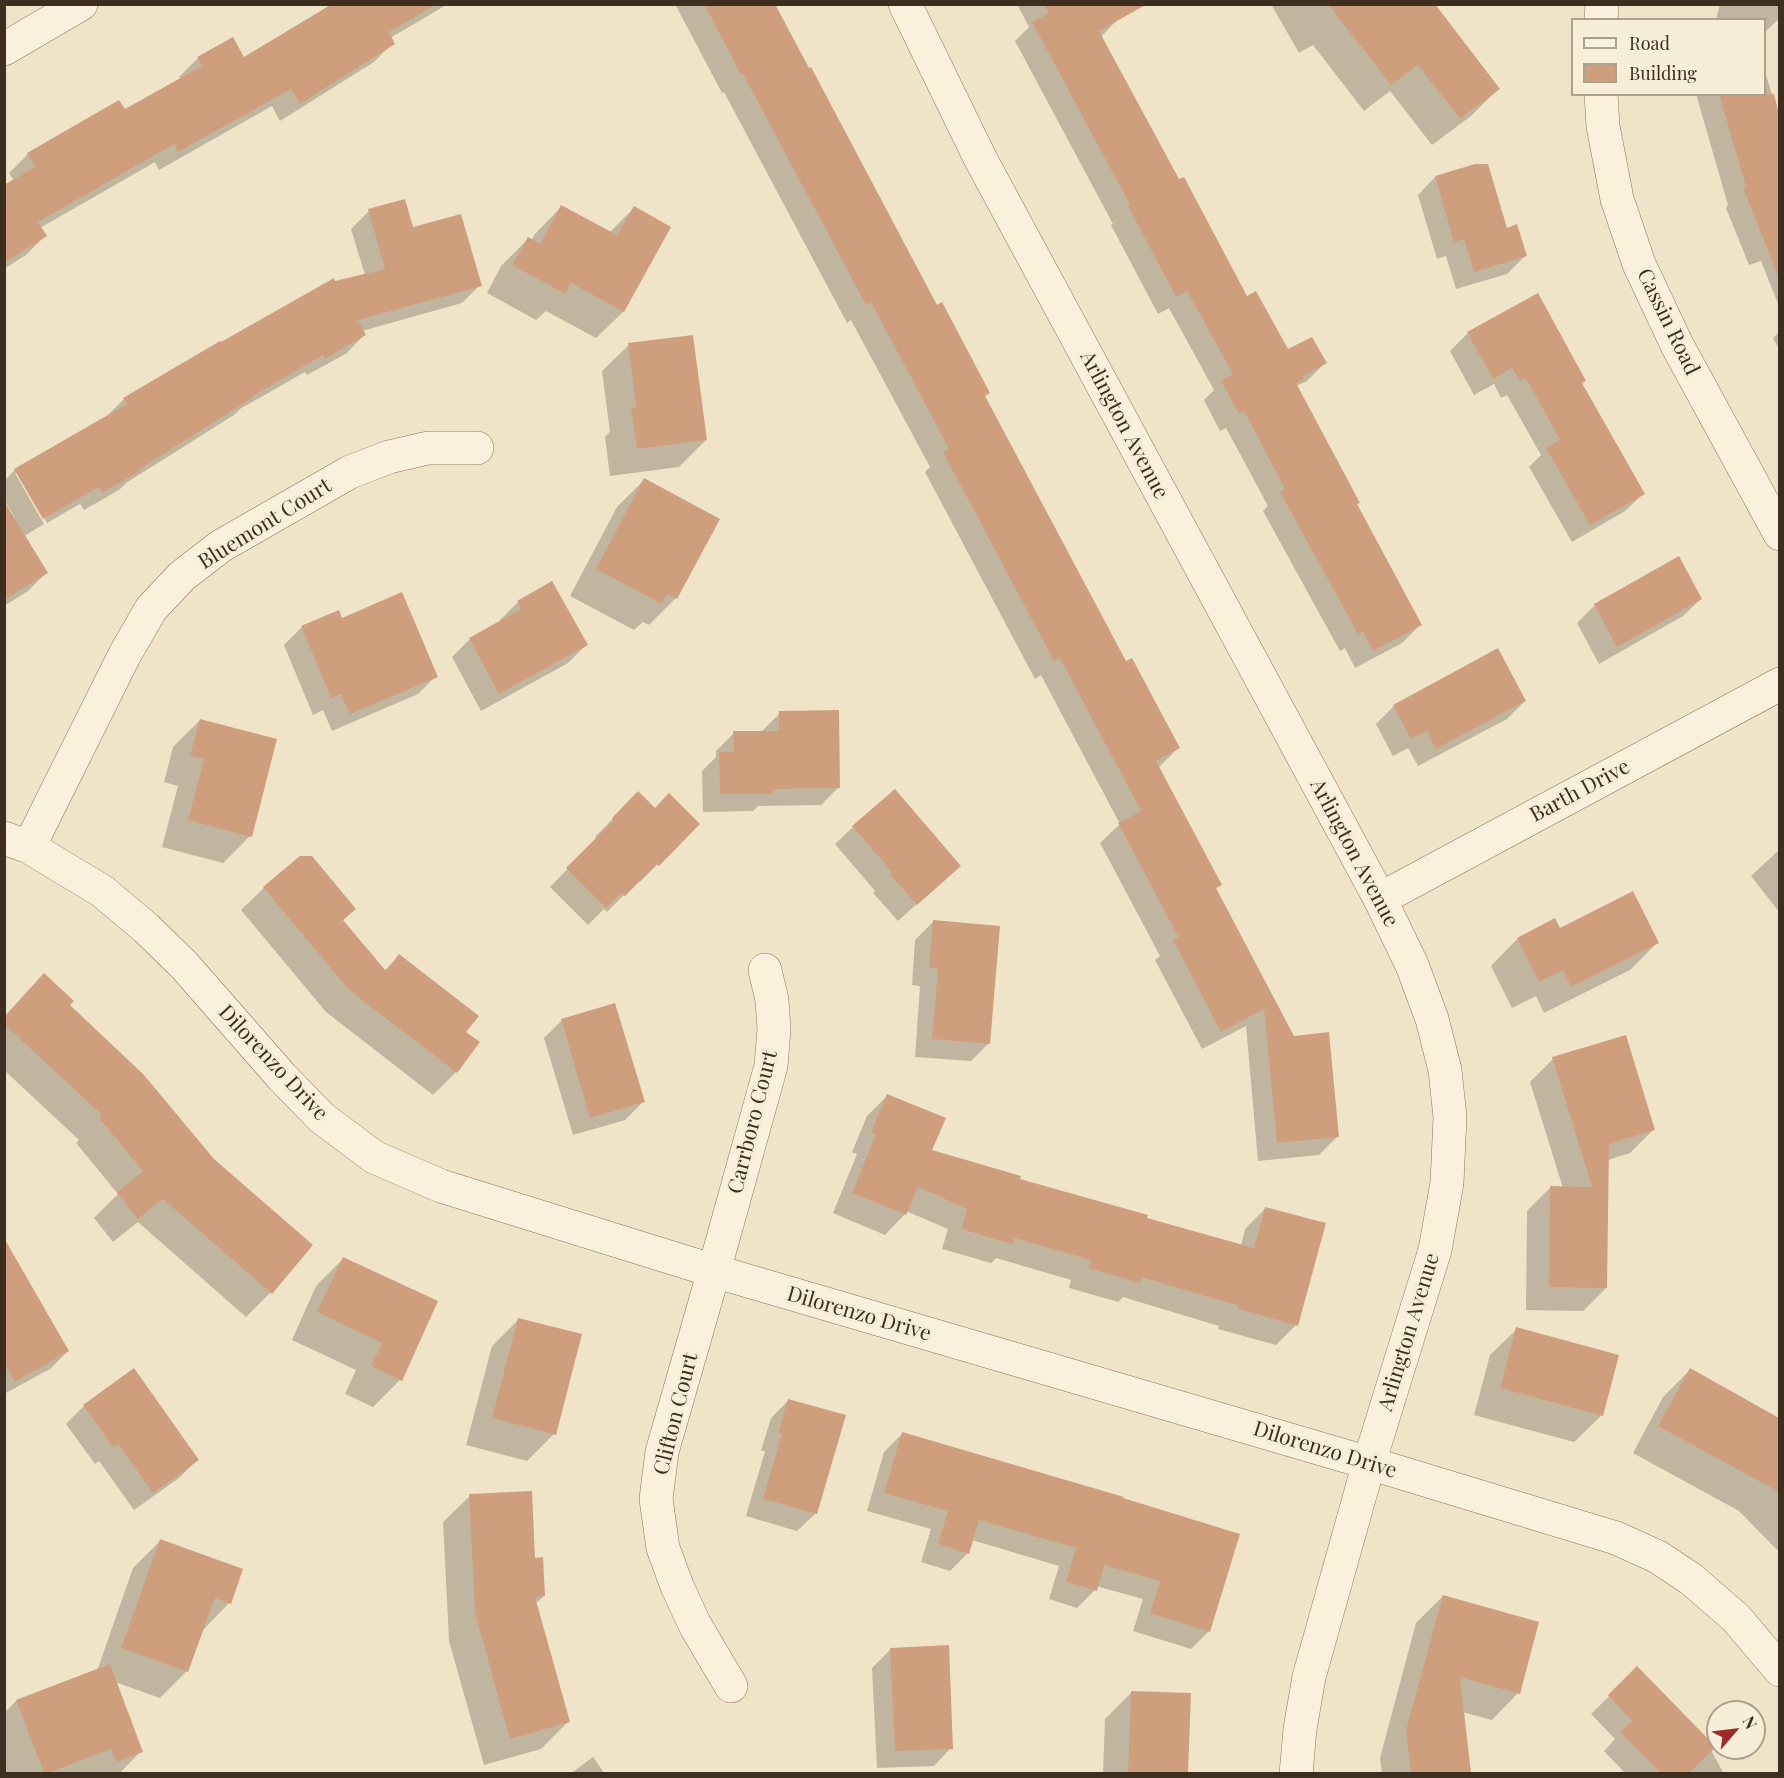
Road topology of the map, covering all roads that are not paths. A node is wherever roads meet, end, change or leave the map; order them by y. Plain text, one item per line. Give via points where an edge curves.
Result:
1 (81, 4) edge
2 (905, 4) edge
3 (4, 49) edge
4 (1601, 96) edge
5 (477, 448) dead end
6 (1779, 534) edge
7 (1779, 684) edge
8 (17, 842) edge
9 (1380, 899) junction
10 (765, 970) dead end
11 (714, 1272) junction
12 (1369, 1463) junction
13 (1779, 1670) edge
14 (731, 1686) dead end
15 (1296, 1773) edge

1 - 3 street
2 - 9 street, Arlington Avenue via 980,158
4 - 6 street, Cassin Road via 1617,200 1639,264 1677,345
5 - 8 street, Bluemont Court via 428,448 350,472 221,546 182,576 151,609
7 - 9 street, Barth Drive
8 - 11 street, Dilorenzo Drive via 102,891 146,928 322,1118 374,1157 441,1186
9 - 12 street, Arlington Avenue via 1412,965 1432,1019 1445,1070 1450,1117 1447,1183 1435,1250
10 - 11 street, Carrboro Court via 774,1029 771,1066
11 - 12 street, Dilorenzo Drive
11 - 14 street, Clifton Court via 662,1452 656,1499 663,1548 677,1586
12 - 13 street, Dilorenzo Drive via 1616,1538 1658,1557 1736,1618
12 - 15 street, Arlington Avenue via 1309,1677

